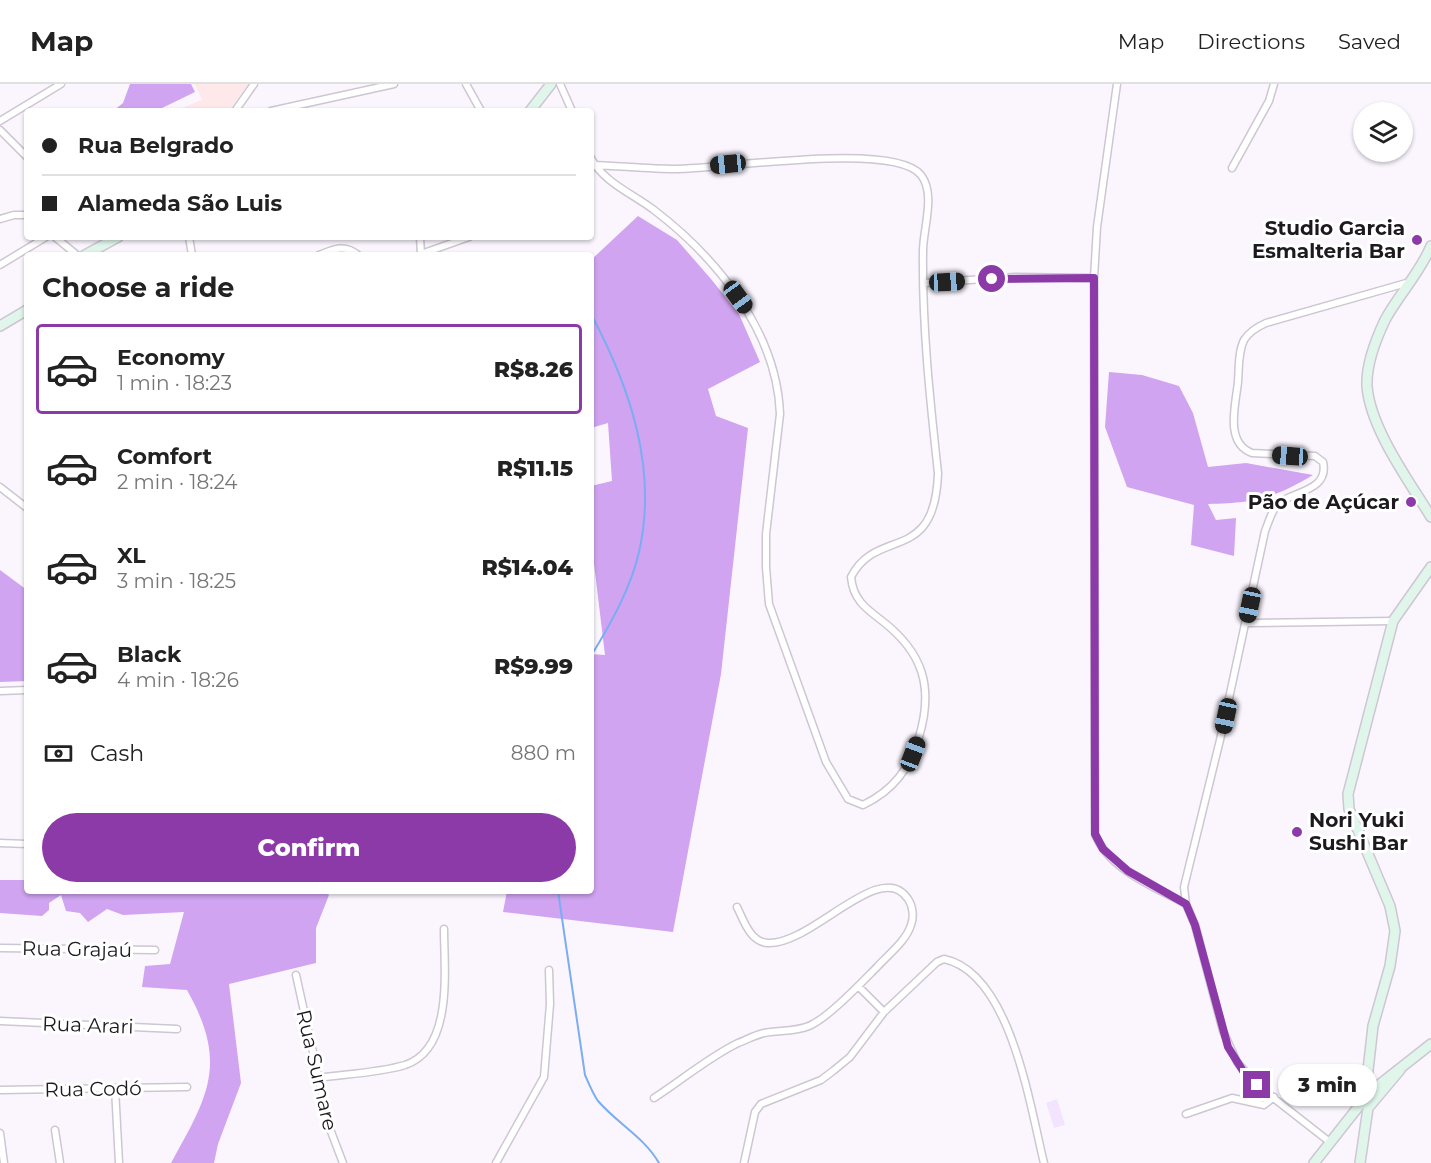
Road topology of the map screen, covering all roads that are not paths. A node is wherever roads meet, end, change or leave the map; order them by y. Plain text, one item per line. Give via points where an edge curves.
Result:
1 (61, 84) edge
2 (254, 84) edge
3 (394, 84) edge
4 (466, 84) edge
5 (551, 84) edge
6 (560, 84) edge
7 (1117, 84) edge
8 (1274, 84) edge
9 (237, 108) edge
10 (285, 108) edge
11 (479, 108) edge
12 (532, 108) edge
13 (571, 108) edge
14 (0, 121) edge
15 (0, 130) edge
16 (24, 154) edge
17 (594, 164) edge
18 (594, 166) edge
19 (1232, 168) dead end
20 (24, 215) edge
21 (0, 219) edge
22 (41, 240) edge
23 (59, 240) edge
24 (112, 240) edge
25 (461, 240) edge
26 (1431, 246) edge
27 (73, 252) edge
28 (90, 252) edge
29 (328, 252) edge
30 (354, 252) edge
31 (429, 252) edge
32 (0, 265) edge
33 (1094, 278) junction
34 (1411, 282) junction
35 (924, 283) junction
36 (24, 312) edge
37 (0, 326) edge
38 (0, 487) edge
39 (24, 506) edge
40 (1431, 516) edge
41 (1431, 567) edge
42 (1393, 621) junction
43 (1246, 623) junction
44 (24, 690) edge
45 (0, 691) edge
46 (0, 843) edge
47 (24, 844) edge
48 (1186, 904) junction
49 (737, 907) dead end
50 (444, 929) dead end
51 (0, 948) edge
52 (155, 950) dead end
53 (549, 970) dead end
54 (296, 975) dead end
55 (858, 986) junction
56 (884, 1012) junction
57 (0, 1022) edge
58 (177, 1029) dead end
59 (1431, 1044) edge
60 (318, 1078) junction
61 (1367, 1079) junction
62 (115, 1088) junction
63 (187, 1088) dead end
64 (0, 1090) edge
65 (1372, 1095) junction
66 (1274, 1097) junction
67 (654, 1098) dead end
68 (1364, 1105) junction
69 (1186, 1114) dead end
70 (55, 1130) dead end
71 (0, 1134) edge
72 (1332, 1143) junction
73 (4, 1163) edge
74 (60, 1163) edge
75 (119, 1163) edge
76 (343, 1163) edge
77 (496, 1163) edge
78 (744, 1163) edge
79 (1044, 1163) edge
80 (1314, 1163) edge
81 (1360, 1163) edge

1 - 14 street
2 - 9 street
3 - 10 street
4 - 11 street
5 - 12 main road
6 - 13 street
7 - 33 street via 1097,227
8 - 19 street via 1269,101
15 - 16 street
17 - 35 street via 678,169 875,158 898,161 914,169 926,184
18 - 35 street via 686,235 716,268 759,331 780,400 766,534 769,604 826,762 848,798 863,805 890,788 908,767 926,712 926,685 920,664 893,630 856,598 851,577 868,559 916,535 933,512 938,473
20 - 21 street
22 - 32 street
23 - 27 street
24 - 28 main road
25 - 31 street
26 - 34 main road
29 - 30 street via 348,248
33 - 35 street
33 - 48 street via 1095,834 1103,849 1128,871
34 - 40 main road via 1377,337 1367,384 1376,419 1388,444
34 - 43 street via 1266,323 1244,340 1234,420 1242,446 1261,454 1315,456 1324,466 1320,482 1282,501 1273,513 1265,531
36 - 37 main road
38 - 39 street
41 - 42 main road
42 - 43 street
42 - 61 main road via 1348,803 1390,906 1395,931 1390,966 1373,1026
43 - 48 street via 1184,887
44 - 45 street
46 - 47 street
48 - 66 street via 1228,1047 1243,1071
49 - 55 street via 757,939 780,942 812,929 865,892 886,886 898,890 912,906 910,929
50 - 60 street via 441,1018 438,1033 427,1050 401,1066
51 - 52 street, Rua Grajaú
53 - 77 street via 549,1024 543,1077
54 - 60 street, Rua Sumare
55 - 56 street
55 - 67 street via 808,1026 764,1033 736,1044
56 - 78 street via 850,1057 833,1071 761,1104 755,1112
56 - 79 street via 939,961 946,959 970,973 999,1008 1014,1044
57 - 58 street, Rua Arari
59 - 65 main road
60 - 76 street, Rua Sumare
61 - 65 main road
61 - 68 main road
62 - 63 street, Rua Codó
62 - 64 street, Rua Codó
62 - 75 street
65 - 68 main road
66 - 69 street via 1264,1105 1232,1098
66 - 72 street
68 - 72 main road
68 - 81 main road
70 - 74 street
71 - 73 street
72 - 80 main road

